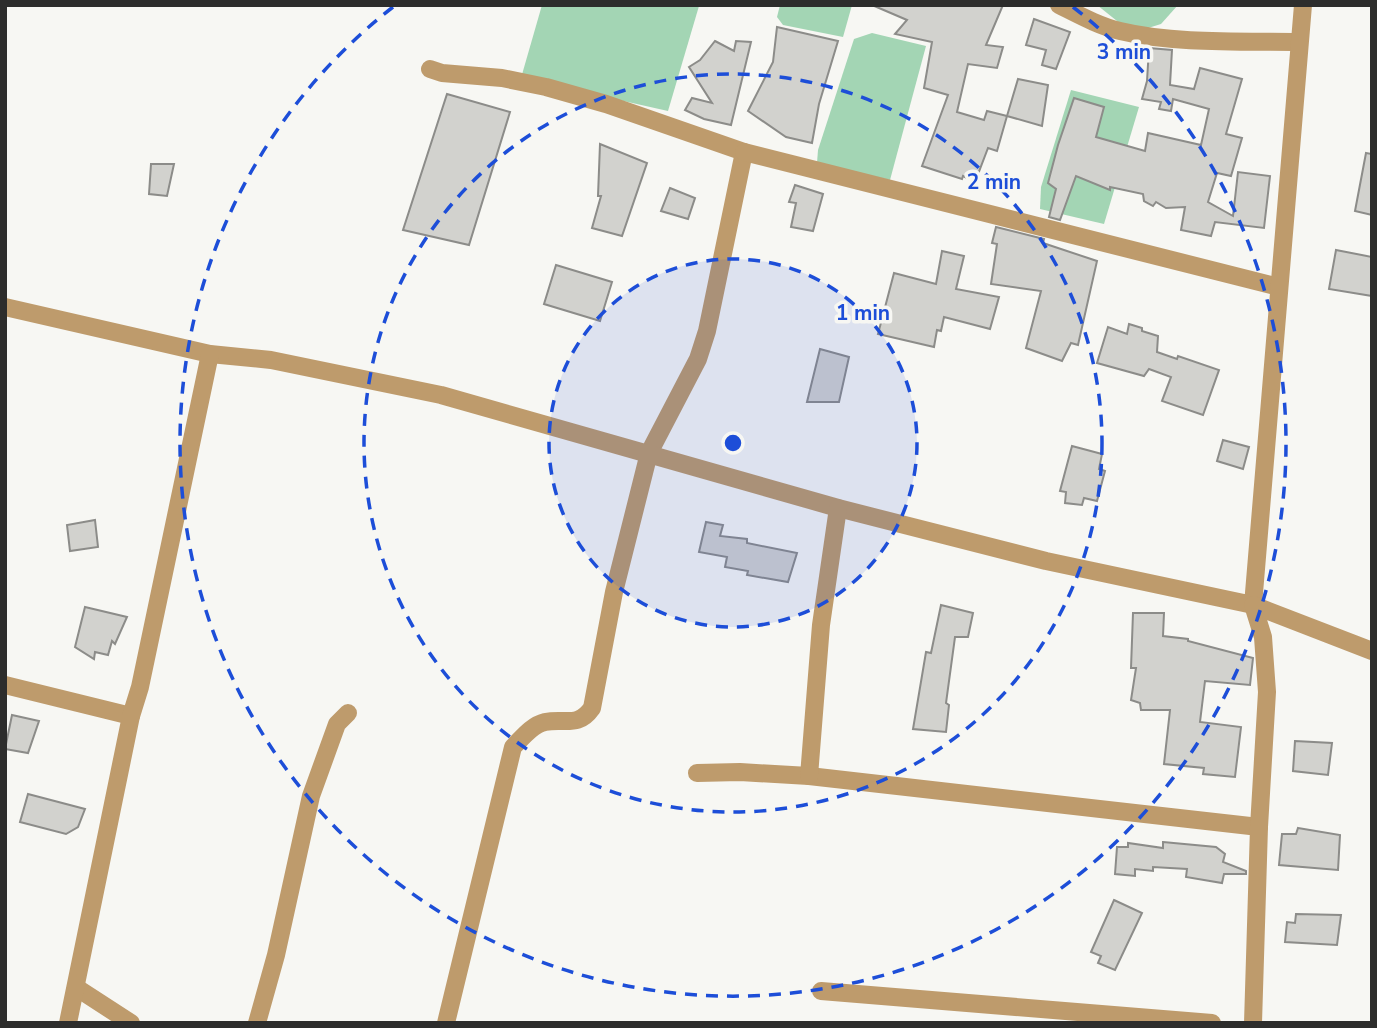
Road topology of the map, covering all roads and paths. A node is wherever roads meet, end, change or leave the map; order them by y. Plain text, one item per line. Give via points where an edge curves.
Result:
1 (1059, 5) edge
2 (1303, 5) edge
3 (1299, 42) junction
4 (430, 69) dead end
5 (744, 152) junction
6 (1279, 286) junction
7 (5, 307) edge
8 (210, 354) junction
9 (649, 453) junction
10 (838, 508) junction
11 (1253, 606) junction
12 (1372, 651) edge
13 (5, 685) edge
14 (348, 713) dead end
15 (131, 716) junction
16 (696, 772) dead end
17 (809, 776) junction
18 (1259, 827) junction
19 (77, 988) junction
20 (821, 991) dead end
21 (68, 1023) edge
22 (131, 1023) edge
23 (257, 1023) edge
24 (446, 1023) edge
25 (1212, 1023) edge
26 (1253, 1023) edge

1 - 3 street via 1142,35
2 - 3 street
3 - 6 street
4 - 5 street via 546,87
5 - 6 street
5 - 9 street via 704,340
6 - 11 street
7 - 8 street
8 - 9 street via 271,360 441,395
8 - 15 street
9 - 10 street
9 - 24 street via 614,592 592,708 576,722 543,722 513,747
10 - 11 street via 1046,561
10 - 17 street via 821,625
11 - 12 street
11 - 18 street via 1263,637 1267,692
13 - 15 street
14 - 23 street via 337,724 311,796
15 - 19 street
16 - 17 street
17 - 18 street
18 - 26 street
19 - 21 street
19 - 22 street
20 - 25 street

